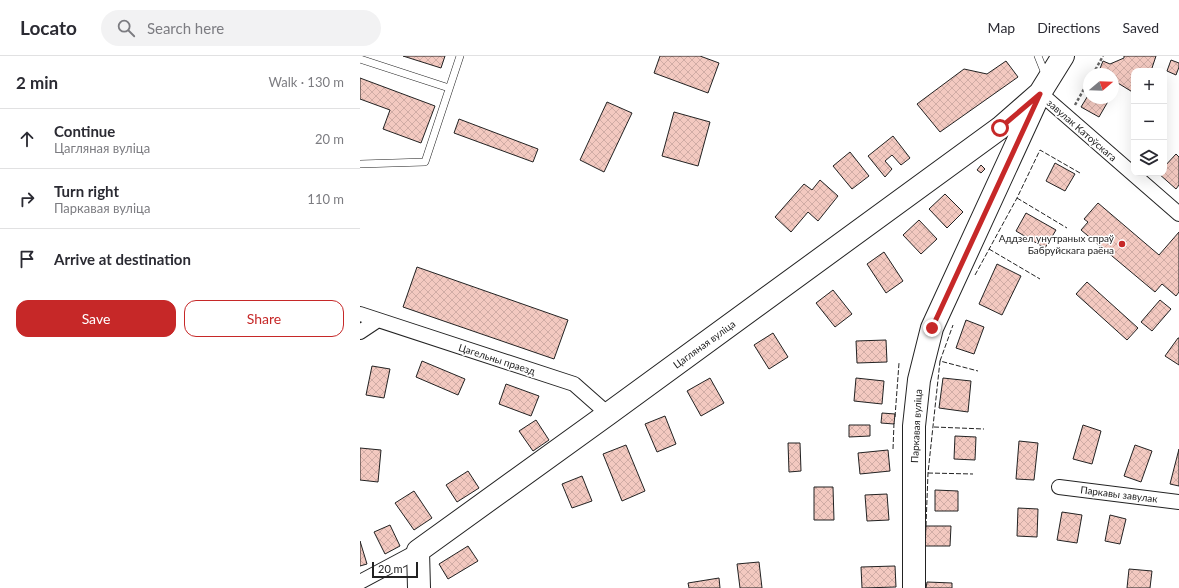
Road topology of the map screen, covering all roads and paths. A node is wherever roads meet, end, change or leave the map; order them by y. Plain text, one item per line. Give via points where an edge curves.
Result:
1 (460, 56) edge
2 (1038, 56) edge
3 (1062, 56) edge
4 (1103, 56) edge
5 (360, 59) edge
6 (1096, 68) edge
7 (1044, 87) junction
8 (449, 88) junction
9 (1083, 91) edge
10 (1074, 107) dead end
11 (360, 164) edge
12 (1179, 214) edge
13 (360, 314) edge
14 (378, 320) junction
15 (360, 332) edge
16 (608, 414) junction
17 (1059, 487) dead end
18 (1179, 502) edge
19 (418, 551) junction
20 (360, 582) edge
21 (419, 588) edge
22 (914, 588) edge

1 - 8 lane
2 - 7 lane
3 - 7 main road, Паркавая вуліца
4 - 6 path
5 - 8 lane
7 - 12 street, завулак Катоўскага
7 - 16 main road, Цагляная вуліца via 1000,128
7 - 22 main road, Паркавая вуліца via 932,328 918,380 914,426
8 - 11 lane via 425,162
9 - 10 path
13 - 14 street, Цагельны праезд
14 - 15 street
14 - 16 street, Цагельны праезд via 574,384
16 - 19 main road, Цагляная вуліца
17 - 18 street, Паркавы завулак
19 - 20 street, Цагляная вуліца
19 - 21 main road

